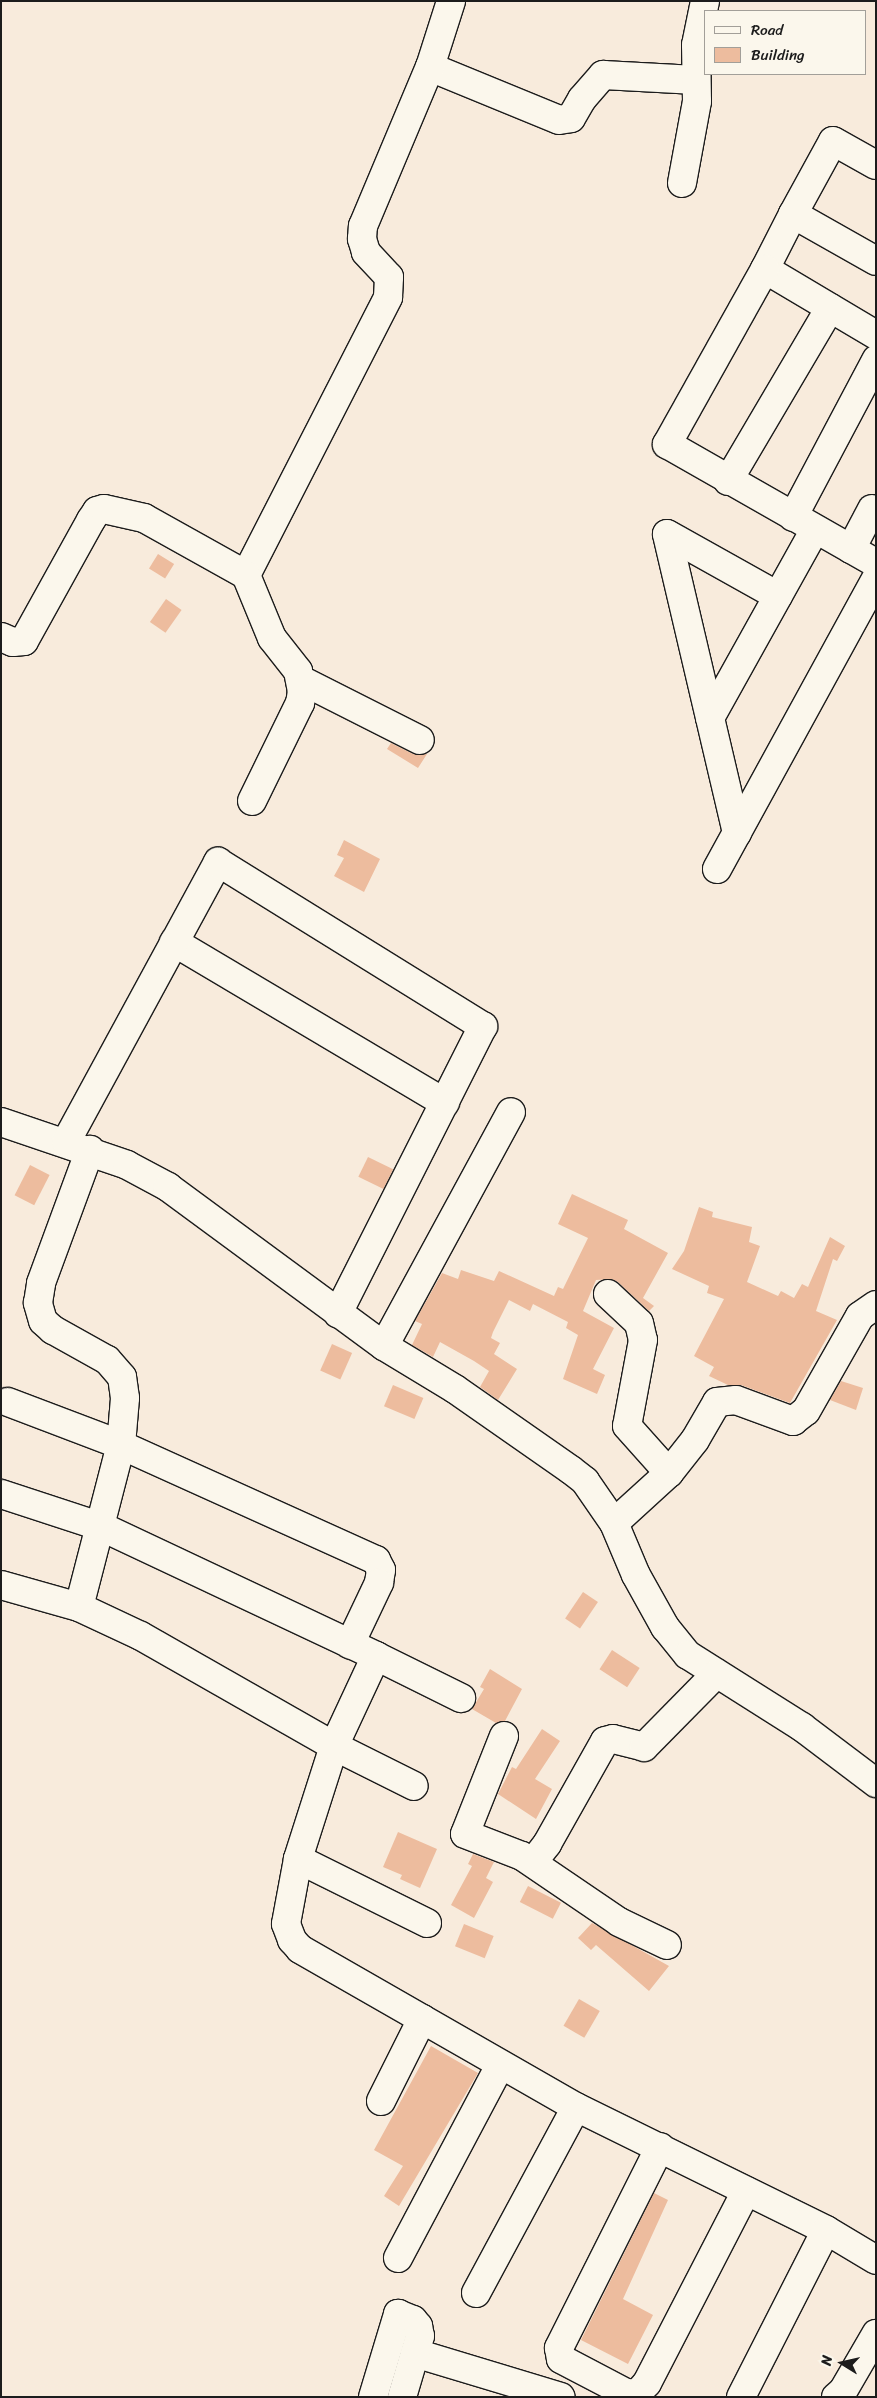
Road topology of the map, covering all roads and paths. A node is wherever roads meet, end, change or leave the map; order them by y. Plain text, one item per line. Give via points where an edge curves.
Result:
1 (451, 1) edge
2 (705, 1) edge
3 (430, 68) junction
4 (696, 80) junction
5 (876, 165) edge
6 (682, 183) dead end
7 (793, 214) junction
8 (876, 261) edge
9 (765, 270) junction
10 (830, 308) junction
11 (876, 335) edge
12 (876, 360) edge
13 (728, 481) junction
14 (874, 508) edge
15 (804, 523) junction
16 (851, 549) junction
17 (876, 564) edge
18 (246, 574) junction
19 (876, 579) edge
20 (778, 596) junction
21 (1, 637) edge
22 (301, 680) junction
23 (710, 718) junction
24 (420, 740) dead end
25 (252, 801) dead end
26 (737, 832) junction
27 (717, 869) dead end
28 (174, 942) junction
29 (445, 1103) junction
30 (512, 1112) dead end
31 (1, 1122) edge
32 (78, 1146) junction
33 (608, 1294) dead end
34 (876, 1305) edge
35 (338, 1313) junction
36 (384, 1346) junction
37 (8, 1402) dead end
38 (121, 1445) junction
39 (669, 1473) junction
40 (1, 1494) edge
41 (614, 1523) junction
42 (102, 1527) junction
43 (1, 1584) edge
44 (80, 1608) junction
45 (350, 1644) junction
46 (376, 1656) junction
47 (716, 1674) junction
48 (461, 1698) dead end
49 (504, 1736) dead end
50 (334, 1746) junction
51 (876, 1782) edge
52 (414, 1786) dead end
53 (298, 1859) junction
54 (533, 1862) junction
55 (426, 1923) dead end
56 (667, 1945) dead end
57 (422, 2019) junction
58 (500, 2065) junction
59 (381, 2101) dead end
60 (576, 2107) junction
61 (660, 2147) junction
62 (746, 2191) junction
63 (826, 2230) junction
64 (398, 2258) dead end
65 (876, 2260) edge
66 (476, 2293) dead end
67 (876, 2334) edge
68 (416, 2353) junction
69 (484, 2385) edge
70 (751, 2393) edge
71 (373, 2397) edge
72 (402, 2397) edge
73 (561, 2397) edge
74 (836, 2397) edge

1 - 3 street
2 - 4 street via 696,45
3 - 4 street via 559,120 571,118 603,75
3 - 18 street via 363,226 366,252 389,278 388,297
4 - 6 street via 697,101
5 - 7 street via 833,141
7 - 8 street
7 - 9 street
9 - 10 street
9 - 13 street via 667,444
10 - 11 street
10 - 13 street
12 - 15 street
13 - 15 street
14 - 16 street
15 - 16 street
15 - 20 street
16 - 17 street
18 - 21 street via 144,518 104,509 97,511 91,520 24,641 13,642
18 - 22 street via 272,638
19 - 26 street
20 - 23 street
20 - 23 street via 667,534
22 - 24 street
22 - 25 street via 300,703
23 - 26 street
26 - 27 street
28 - 29 street
28 - 29 street via 218,862 483,1026
28 - 32 street
29 - 35 street
30 - 36 street
31 - 32 street
32 - 35 street via 128,1165 168,1188
32 - 38 street via 40,1283 38,1303 43,1321 53,1330 107,1360 122,1377 125,1398
33 - 39 street via 639,1323 643,1340 626,1426
34 - 39 street via 860,1316 806,1411 793,1421 736,1400 717,1402 695,1440
35 - 36 street
36 - 41 street via 454,1389 571,1470 585,1482
37 - 38 street
38 - 42 street
38 - 45 street via 376,1560 381,1570 379,1583
39 - 41 street
40 - 42 street
41 - 47 street via 636,1575 665,1627 688,1655
42 - 44 street
42 - 45 street
43 - 44 street
44 - 50 street via 141,1636
45 - 46 street
46 - 48 street
46 - 50 street
47 - 51 street via 802,1727
47 - 54 street via 644,1747 614,1738 605,1741 547,1844
49 - 54 street via 464,1833
50 - 52 street
50 - 53 street
53 - 55 street
53 - 57 street via 286,1924 292,1940 300,1949
54 - 56 street via 618,1922
57 - 58 street
57 - 59 street
58 - 60 street
58 - 64 street
60 - 61 street
60 - 66 street
61 - 62 street
61 - 62 street via 559,2348 561,2359 626,2394 637,2394 647,2384
62 - 63 street
63 - 65 street
63 - 70 street
67 - 74 street via 843,2391
68 - 69 street
68 - 71 street via 420,2336 418,2326 398,2314
68 - 72 street
69 - 73 street

